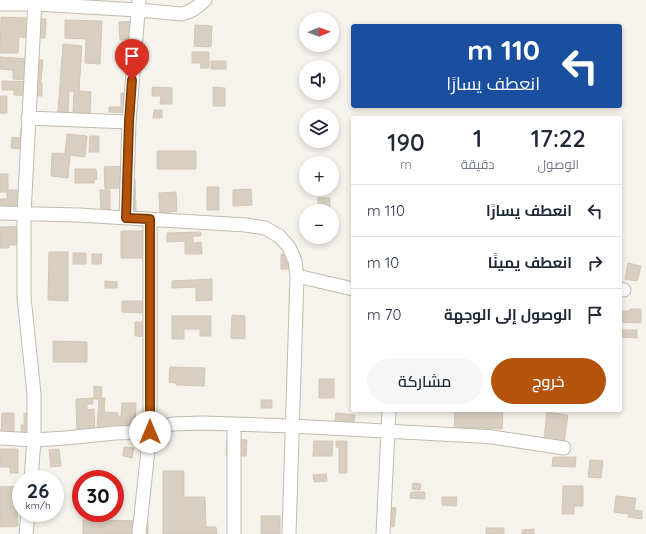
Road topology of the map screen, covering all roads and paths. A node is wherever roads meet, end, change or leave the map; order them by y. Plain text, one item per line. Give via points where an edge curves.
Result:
1 (205, 0) edge
2 (35, 2) edge
3 (0, 4) edge
4 (139, 5) edge
5 (28, 118) junction
6 (129, 122) junction
7 (0, 213) edge
8 (24, 214) junction
9 (126, 218) junction
10 (150, 219) junction
11 (297, 276) junction
12 (351, 289) edge
13 (389, 412) edge
14 (234, 424) junction
15 (292, 426) junction
16 (388, 431) junction
17 (150, 432) junction
18 (0, 438) edge
19 (34, 440) junction
20 (564, 448) dead end
21 (32, 470) edge
22 (27, 522) edge
23 (26, 534) edge
24 (139, 534) edge
25 (234, 534) edge
26 (289, 534) edge
27 (383, 534) edge

1 - 4 street via 193,10 182,14
2 - 3 street
2 - 4 street
2 - 5 street
4 - 6 street
5 - 6 street
5 - 8 street
6 - 9 street
7 - 8 street
8 - 9 street
8 - 19 street via 24,297 34,394
9 - 10 street
10 - 11 street via 246,224 265,228 279,236 289,247
10 - 17 street
11 - 12 street
11 - 15 street
13 - 16 street
14 - 15 street
14 - 17 street via 172,424
14 - 25 street
15 - 16 street
15 - 26 street
16 - 20 street via 492,437
16 - 27 street
17 - 19 street
17 - 24 street
18 - 19 street
19 - 21 street
22 - 23 street

